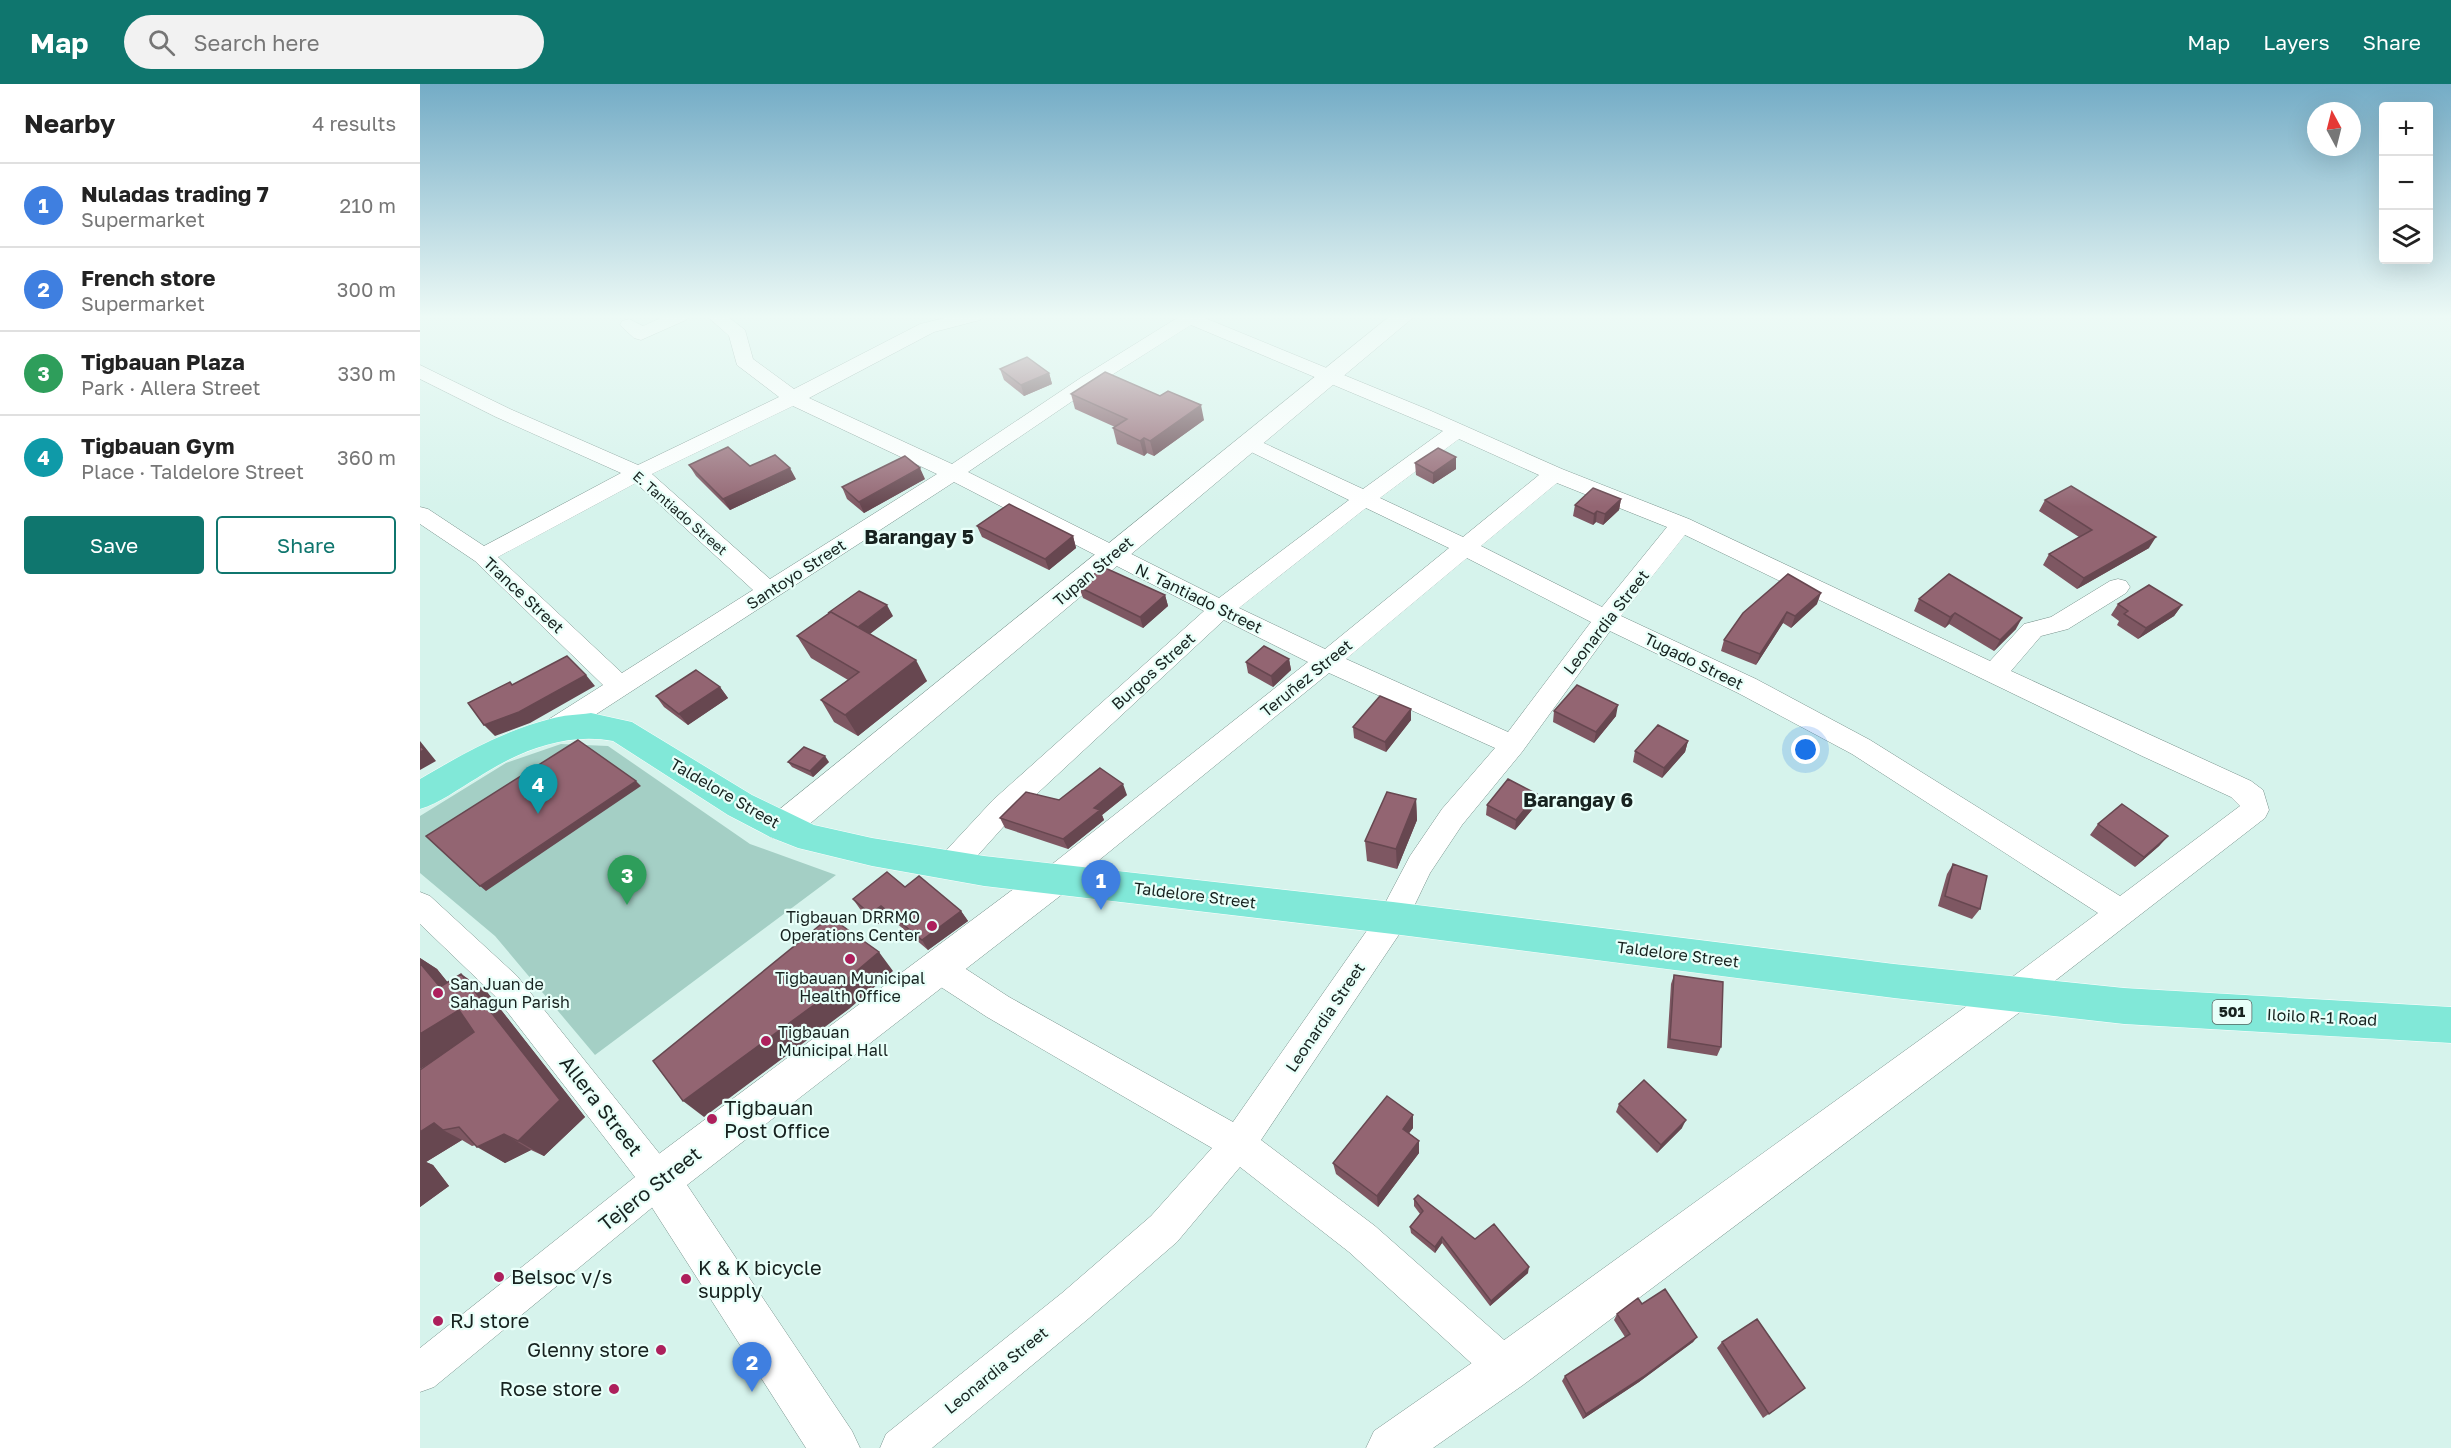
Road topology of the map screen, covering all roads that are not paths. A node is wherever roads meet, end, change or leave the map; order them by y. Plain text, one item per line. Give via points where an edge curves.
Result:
1 (437, 380) edge
2 (769, 380) edge
3 (828, 380) edge
4 (1091, 380) edge
5 (1324, 380) edge
6 (1337, 380) edge
7 (793, 398) junction
8 (1458, 430) junction
9 (1248, 442) junction
10 (638, 473) junction
11 (953, 473) junction
12 (1554, 474) junction
13 (1364, 499) junction
14 (420, 514) edge
15 (1681, 524) junction
16 (1466, 547) junction
17 (1111, 555) junction
18 (483, 556) junction
19 (2118, 587) dead end
20 (768, 591) junction
21 (1221, 609) junction
22 (1606, 619) junction
23 (1327, 661) junction
24 (1995, 673) junction
25 (620, 686) junction
26 (552, 730) junction
27 (1513, 745) junction
28 (420, 796) edge
29 (782, 828) junction
30 (951, 865) junction
31 (1056, 878) junction
32 (420, 905) edge
33 (2121, 912) junction
34 (1393, 918) junction
35 (938, 968) junction
36 (2014, 994) junction
37 (2451, 1025) edge
38 (1238, 1144) junction
39 (659, 1180) junction
40 (1506, 1368) junction
41 (420, 1373) edge
42 (835, 1448) edge
43 (900, 1448) edge
44 (1391, 1448) edge

1 - 10 street, E. Tantiado Street
2 - 7 street, N. Tantiado Street
3 - 7 street
4 - 11 street, Santoyo Street
5 - 9 street, Tupan Street
6 - 8 street
7 - 10 street
7 - 11 street, N. Tantiado Street
8 - 12 street
8 - 13 street, Burgos Street
9 - 13 street, Tugado Street
9 - 17 street, Tupan Street
10 - 18 street
10 - 20 street, E. Tantiado Street
11 - 17 street, N. Tantiado Street
11 - 20 street, Santoyo Street
12 - 15 street
12 - 16 street, Teruñez Street
13 - 16 street, Tugado Street
13 - 21 street, Burgos Street
14 - 18 street, Trance Street
15 - 22 street, Leonardia Street
15 - 24 street
16 - 22 street, Tugado Street
16 - 23 street, Teruñez Street
17 - 21 street, N. Tantiado Street
17 - 29 street, Tupan Street
18 - 25 street, Trance Street
19 - 24 street via 2059,623 2033,630
20 - 25 street, Santoyo Street
21 - 23 street, N. Tantiado Street
21 - 30 street, Burgos Street via 1003,808
22 - 27 street, Leonardia Street
22 - 33 street, Tugado Street via 1747,686 1861,747
23 - 27 street, N. Tantiado Street
23 - 31 street, Teruñez Street
24 - 33 street via 2253,798 2255,810
25 - 26 street, Santoyo Street
26 - 28 main road, Taldelore Street / 501 via 478,761
26 - 29 main road, Taldelore Street / 501 via 591,725 621,731
27 - 34 street, Leonardia Street via 1452,817 1420,865
29 - 30 main road, Taldelore Street / 501 via 841,845
30 - 31 main road, Taldelore Street / 501
31 - 34 main road, Taldelore Street / 501
31 - 35 street, Tejero Street
32 - 39 street, Allera Street via 506,986
33 - 36 street
34 - 36 main road, Taldelore Street / 501
34 - 38 street, Leonardia Street
35 - 38 street via 998,1007
35 - 39 street, Tejero Street
36 - 37 main road, Iloilo R-1 Road / 501 via 2124,1006
36 - 40 street
38 - 40 street via 1362,1239
38 - 43 street, Leonardia Street via 1164,1229
39 - 41 street, Tejero Street
39 - 42 street, Allera Street
40 - 44 street

